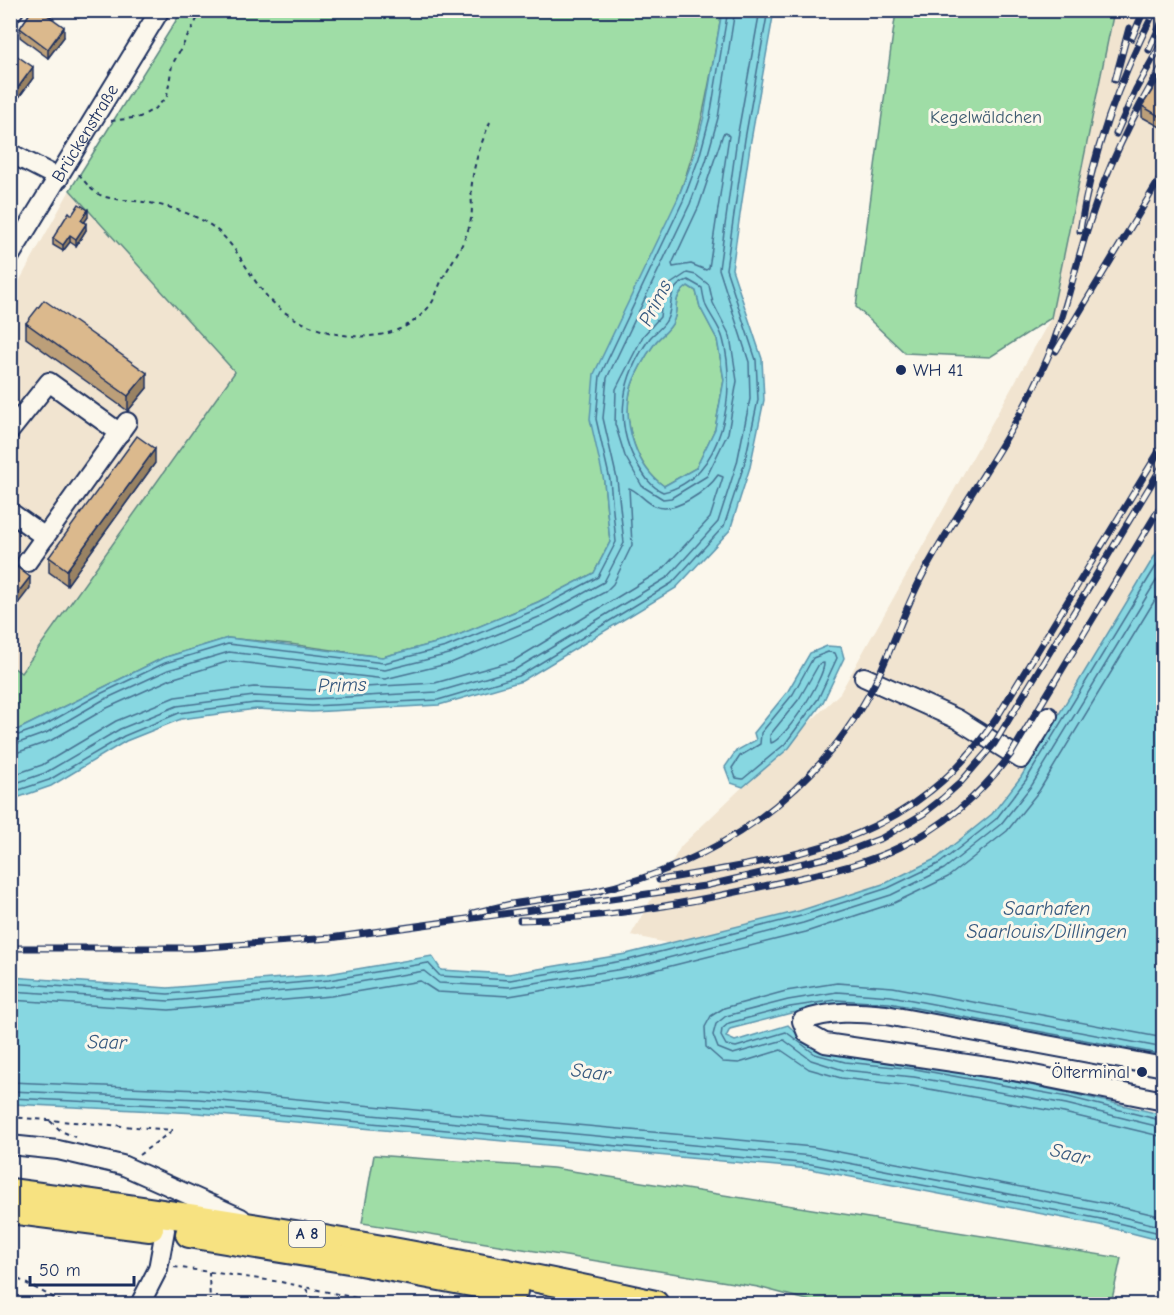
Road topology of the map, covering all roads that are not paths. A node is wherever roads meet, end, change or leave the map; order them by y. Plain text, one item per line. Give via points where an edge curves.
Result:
1 (14, 10) edge
2 (160, 10) edge
3 (10, 15) edge
4 (10, 153) edge
5 (59, 178) junction
6 (10, 256) edge
7 (10, 432) edge
8 (10, 512) edge
9 (45, 537) junction
10 (27, 562) dead end
11 (864, 676) dead end
12 (1048, 716) dead end
13 (1164, 1067) edge
14 (1164, 1101) edge
15 (10, 1145) edge
16 (10, 1192) edge
17 (10, 1210) edge
18 (262, 1227) junction
19 (165, 1230) junction
20 (573, 1304) edge
21 (140, 1305) edge
22 (655, 1305) edge

1 - 3 street
2 - 5 street, Brückenstraße
4 - 5 street
5 - 6 street, Brückenstraße
7 - 9 street via 49,382 123,428
8 - 9 street
9 - 10 street
11 - 12 street via 957,719 1021,759
13 - 14 street via 886,1015 823,1013 802,1021 807,1033 825,1043 1014,1071
15 - 18 street via 58,1150 122,1165
16 - 18 highway, A 8
17 - 19 highway, A 8
18 - 22 highway, A 8 via 464,1263
19 - 20 highway, A 8 via 422,1273
19 - 21 street via 159,1269

